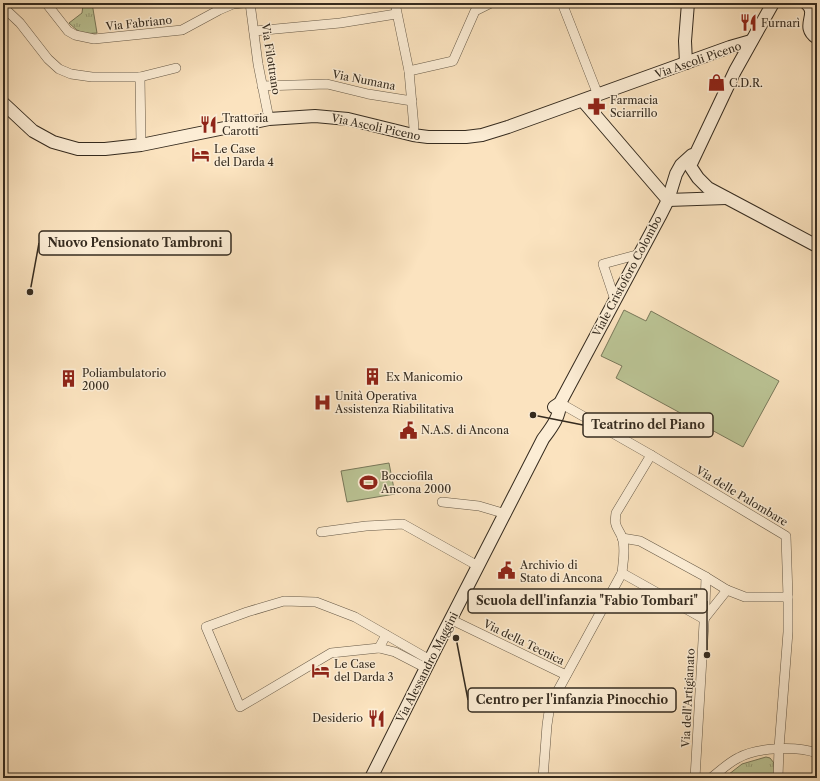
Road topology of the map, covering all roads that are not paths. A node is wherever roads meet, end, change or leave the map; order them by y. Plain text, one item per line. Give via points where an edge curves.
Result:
1 (46, 3) edge
2 (243, 3) edge
3 (250, 3) edge
4 (395, 3) edge
5 (491, 3) edge
6 (562, 3) edge
7 (688, 3) edge
8 (773, 3) edge
9 (806, 3) edge
10 (3, 7) edge
11 (396, 14) junction
12 (254, 31) junction
13 (817, 38) edge
14 (751, 42) junction
15 (686, 63) junction
16 (176, 68) dead end
17 (409, 71) junction
18 (140, 77) junction
19 (262, 86) junction
20 (598, 95) junction
21 (412, 101) junction
22 (583, 101) junction
23 (3, 103) edge
24 (269, 119) junction
25 (414, 128) dead end
26 (141, 145) junction
27 (696, 151) junction
28 (726, 198) junction
29 (668, 200) junction
30 (817, 246) edge
31 (640, 254) junction
32 (615, 300) junction
33 (560, 403) junction
34 (651, 455) junction
35 (442, 502) dead end
36 (506, 514) junction
37 (321, 532) dead end
38 (622, 538) junction
39 (478, 566) junction
40 (622, 573) junction
41 (706, 577) junction
42 (727, 590) junction
43 (788, 597) junction
44 (450, 619) junction
45 (704, 619) junction
46 (386, 635) junction
47 (379, 648) junction
48 (428, 664) junction
49 (566, 675) junction
50 (817, 744) edge
51 (779, 748) junction
52 (807, 749) junction
53 (817, 753) edge
54 (371, 778) edge
55 (543, 778) edge
56 (695, 778) edge
57 (711, 778) edge
58 (778, 778) edge

1 - 2 street, Via Fabriano via 68,31 94,39 182,30 219,10
3 - 12 street, Via Filottrano
4 - 11 street
5 - 17 street via 475,11 453,61
6 - 20 street
7 - 15 main road
8 - 14 main road, Viale Cristoforo Colombo
9 - 13 main road via 813,10 810,30
10 - 18 street via 59,69 71,74 92,77
11 - 12 street via 340,23
11 - 17 street
12 - 19 street, Via Filottrano
14 - 15 main road, Via Ascoli Piceno
14 - 27 main road, Viale Cristoforo Colombo
15 - 20 main road, Via Ascoli Piceno
16 - 18 street
17 - 21 street
18 - 26 street
19 - 21 street, Via Numana via 327,84
19 - 24 street, Via Filottrano
20 - 22 main road, Via Ascoli Piceno
21 - 25 street
22 - 24 main road, Via Ascoli Piceno via 466,138 413,135 334,117
22 - 29 main road
23 - 26 main road, Via Ascoli Piceno via 33,131 53,142 78,149
24 - 26 main road, Via Ascoli Piceno
27 - 28 main road, Viale Cristoforo Colombo via 690,166 702,183
27 - 29 main road, Viale Cristoforo Colombo via 681,165
28 - 29 main road
28 - 30 main road
29 - 31 main road, Viale Cristoforo Colombo
31 - 32 main road, Viale Cristoforo Colombo
31 - 32 street via 603,264
32 - 33 main road, Viale Cristoforo Colombo
33 - 34 street, Via delle Palombare
33 - 36 main road, Via Alessandro Maggini via 553,408 543,439
34 - 38 street via 616,513 615,524
34 - 43 street, Via delle Palombare via 786,536
35 - 36 street via 479,506
36 - 39 main road, Via Alessandro Maggini
37 - 39 street via 403,524
38 - 40 street
38 - 41 street via 640,542
39 - 44 main road, Via Alessandro Maggini
40 - 45 street
40 - 49 street
41 - 42 street
41 - 45 street, Via dell'Artigianato
42 - 43 street via 745,597
42 - 45 street
43 - 51 street, Via delle Palombare via 788,632
44 - 48 main road, Via Alessandro Maggini
44 - 49 street, Via della Tecnica
45 - 56 street, Via dell'Artigianato
46 - 47 street
46 - 47 street via 355,617 316,602 274,603 206,627 240,707 331,653
46 - 48 street
47 - 48 street
48 - 54 main road, Via Alessandro Maggini
49 - 55 street via 550,704
50 - 52 street
51 - 52 street
51 - 57 street via 739,757
51 - 58 street, Via delle Palombare
52 - 53 street

